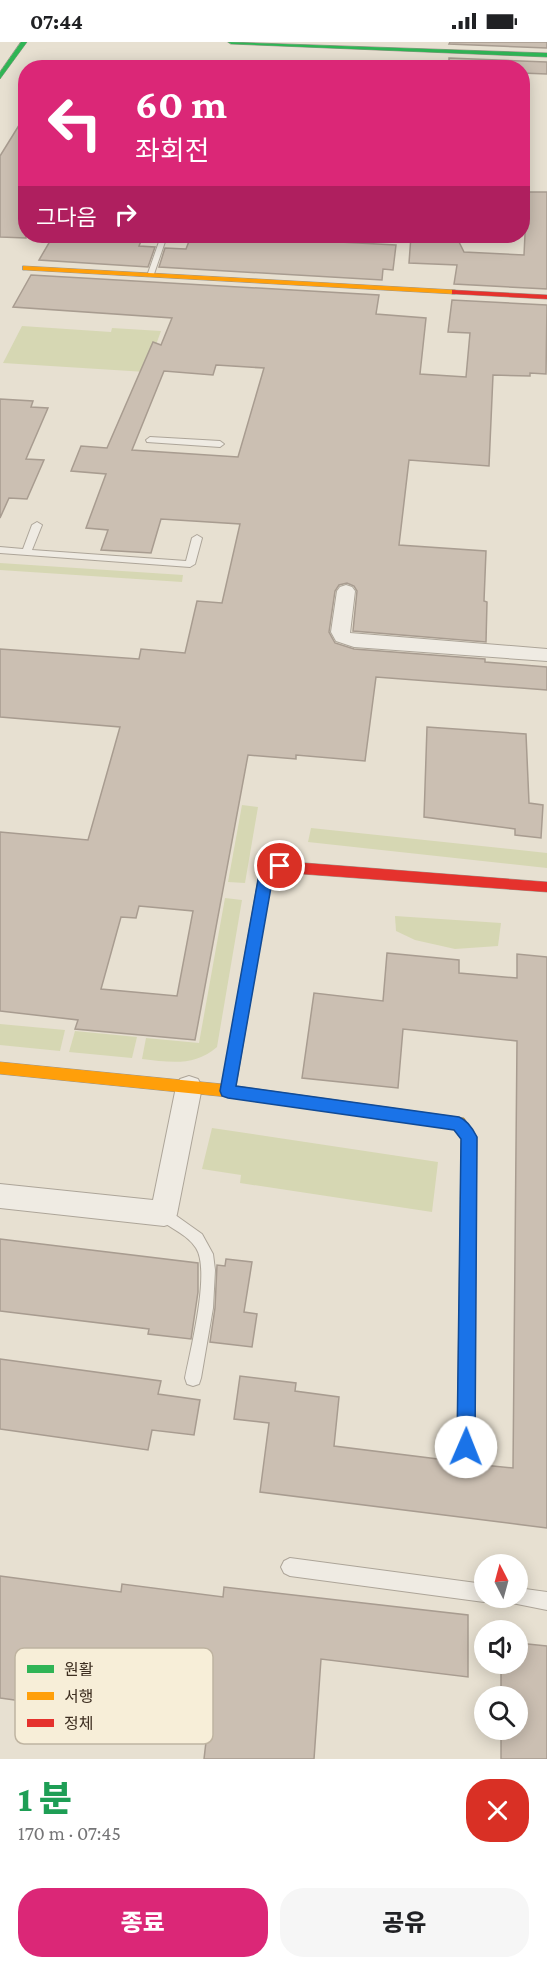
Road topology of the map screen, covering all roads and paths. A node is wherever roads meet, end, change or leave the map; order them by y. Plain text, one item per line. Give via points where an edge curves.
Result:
1 (24, 42) edge
2 (231, 42) edge
3 (547, 55) edge
4 (0, 77) edge
5 (161, 243) edge
6 (26, 268) dead end
7 (150, 274) junction
8 (547, 297) edge
9 (150, 440) dead end
10 (220, 444) dead end
11 (37, 525) dead end
12 (197, 538) dead end
13 (0, 550) edge
14 (26, 552) junction
15 (346, 591) dead end
16 (547, 655) edge
17 (547, 887) edge
18 (0, 1068) edge
19 (189, 1087) junction
20 (228, 1091) junction
21 (0, 1196) edge
22 (164, 1214) junction
23 (193, 1378) dead end
24 (466, 1447) dead end
25 (290, 1567) dead end
26 (474, 1592) edge
27 (528, 1598) edge
28 (547, 1601) edge

1 - 4 street
2 - 3 street
5 - 7 lane
6 - 7 street
7 - 8 street
9 - 10 lane
11 - 14 lane
12 - 14 lane via 190,564
13 - 14 lane
15 - 16 street via 340,632 354,641
17 - 20 street via 271,868 266,874
18 - 19 street
19 - 20 street
19 - 22 street
20 - 24 street via 459,1123 469,1137
21 - 22 street
22 - 23 lane via 202,1244 208,1268
25 - 26 lane
27 - 28 lane

